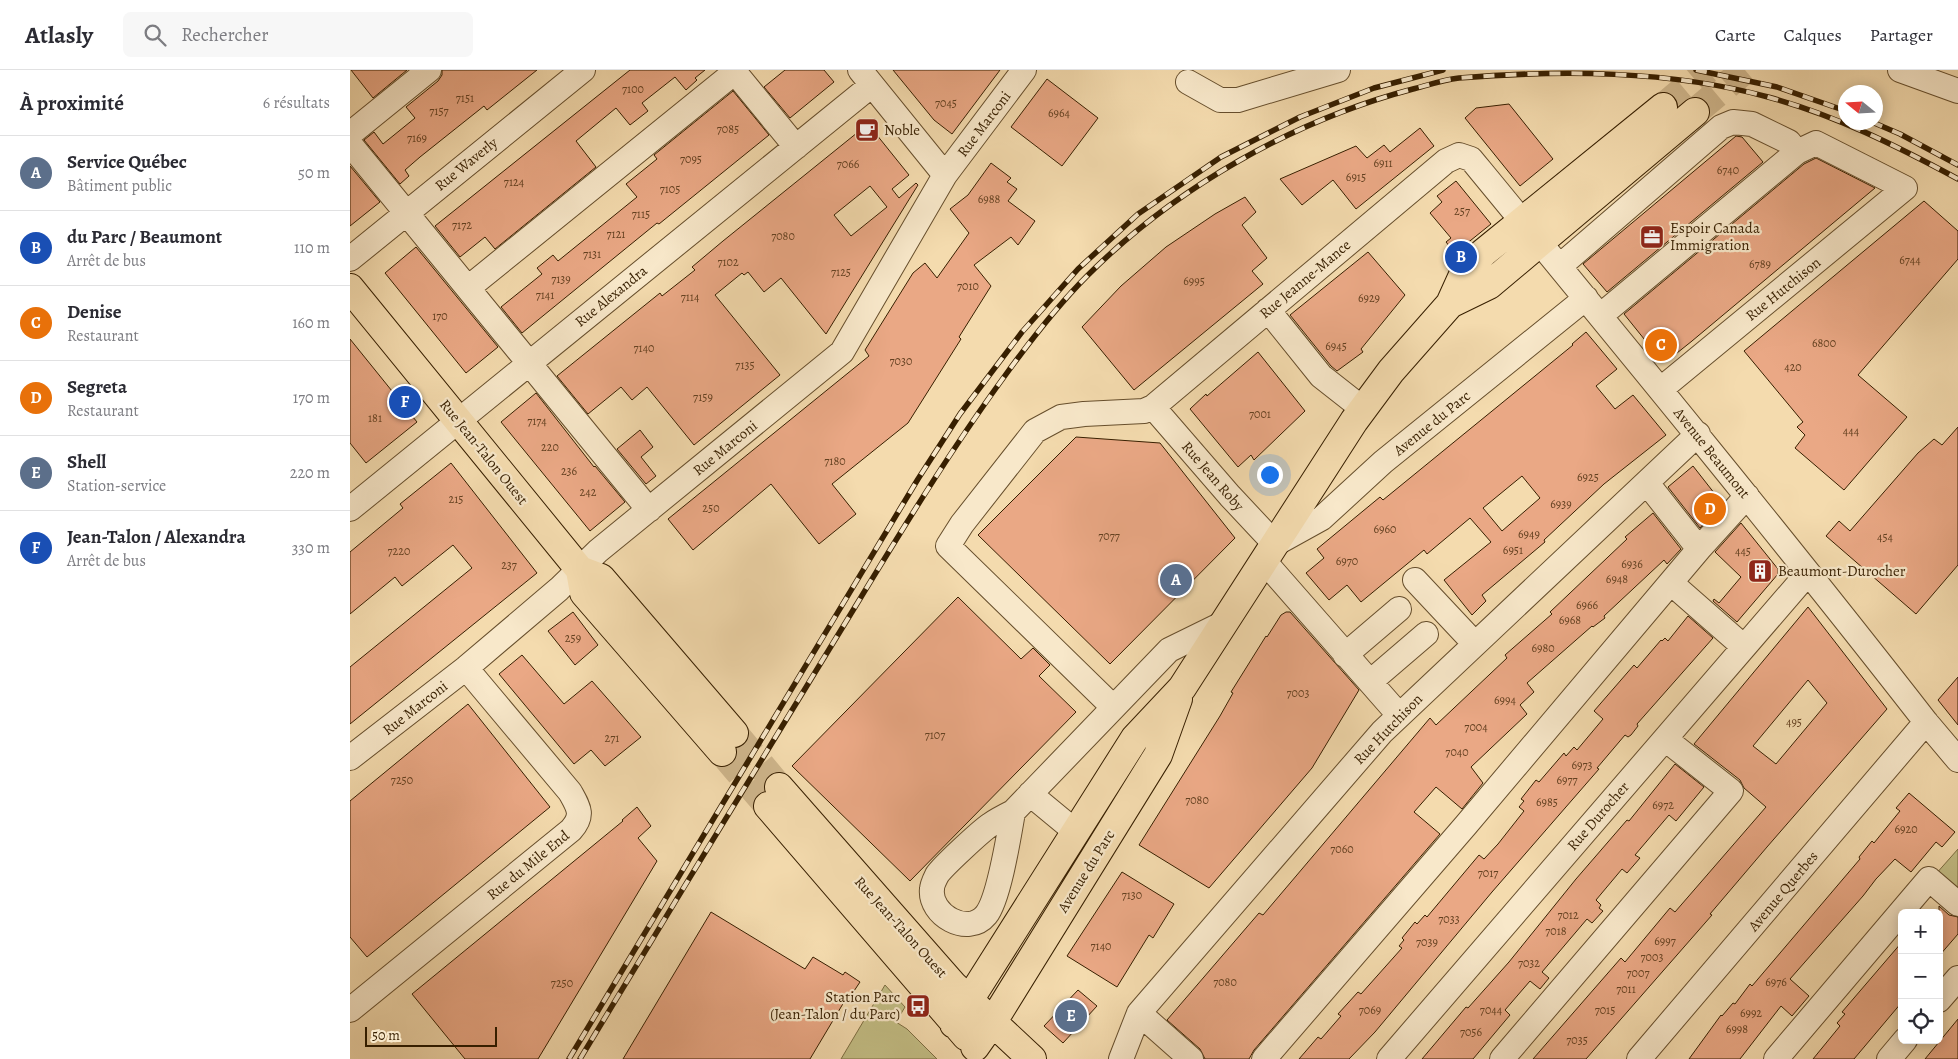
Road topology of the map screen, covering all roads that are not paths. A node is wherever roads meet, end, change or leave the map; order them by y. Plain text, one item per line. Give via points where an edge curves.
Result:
1 (429, 70) edge
2 (582, 70) edge
3 (1024, 70) edge
4 (1338, 70) edge
5 (1900, 70) edge
6 (734, 71) edge
7 (866, 77) edge
8 (1188, 82) dead end
9 (1958, 91) edge
10 (1662, 106) tunnel mouth
11 (1695, 112) tunnel mouth
12 (350, 134) edge
13 (350, 144) edge
14 (796, 146) junction
15 (1797, 152) junction
16 (1459, 155) joint
17 (945, 176) junction
18 (407, 213) junction
19 (1523, 222) junction
20 (1540, 242) junction
21 (350, 259) edge
22 (1560, 266) junction
23 (350, 288) edge
24 (468, 288) junction
25 (1450, 304) junction
26 (1593, 307) junction
27 (1268, 310) junction
28 (529, 363) junction
29 (1661, 389) junction
30 (1153, 406) junction
31 (1362, 409) junction
32 (459, 422) junction
33 (1698, 434) junction
34 (1647, 482) junction
35 (1747, 496) junction
36 (350, 509) edge
37 (649, 510) junction
38 (1699, 549) junction
39 (1270, 552) junction
40 (580, 570) junction
41 (1808, 573) junction
42 (1415, 580) dead end
43 (1671, 583) junction
44 (1400, 609) dead end
45 (1222, 624) junction
46 (1426, 634) dead end
47 (1475, 644) junction
48 (1744, 647) junction
49 (1345, 655) junction
50 (466, 668) junction
51 (1370, 682) junction
52 (1182, 688) junction
53 (1113, 707) junction
54 (1399, 715) junction
55 (1926, 722) junction
56 (1665, 739) junction
57 (728, 743) tunnel mouth
58 (350, 758) edge
59 (1958, 760) edge
60 (1030, 794) junction
61 (1013, 812) dead end
62 (1076, 832) junction
63 (1958, 904) edge
64 (1958, 978) edge
65 (354, 999) edge
66 (1940, 999) edge
67 (969, 1001) junction
68 (1139, 1013) junction
69 (992, 1022) junction
70 (954, 1024) junction
71 (1902, 1044) edge
72 (981, 1053) edge
73 (1032, 1059) edge
74 (1121, 1059) edge
75 (1191, 1059) edge
76 (1264, 1059) edge
77 (1389, 1059) edge
78 (1502, 1059) edge
79 (1639, 1059) edge
80 (1776, 1059) edge
81 (1889, 1059) edge

1 - 12 street
2 - 18 street, Rue Waverly
3 - 17 street, Rue Marconi
4 - 8 street via 1238,100 1220,100
5 - 9 street
6 - 14 street
6 - 24 street
7 - 14 street, Rue Alexandra
7 - 17 street
10 - 19 main road, Avenue du Parc
11 - 20 main road, Avenue du Parc
13 - 18 street
14 - 28 street, Rue Alexandra
15 - 22 street via 1789,142 1752,124 1733,122 1721,127
15 - 26 street, Avenue du Parc
15 - 29 street, Rue Hutchison via 1816,143 1905,188
16 - 19 street, Avenue Beaumont via 1471,159
16 - 27 street, Rue Jeanne-Mance via 1446,161
17 - 37 street, Rue Marconi via 842,352
18 - 21 street, Rue Waverly
18 - 24 street
19 - 20 street, Avenue Beaumont
19 - 25 main road, Avenue du Parc via 1483,253 1464,273
20 - 22 street, Avenue Beaumont
20 - 25 main road, Avenue du Parc via 1489,285
22 - 26 street, Avenue Beaumont
23 - 32 main road, Rue Jean-Talon Ouest
24 - 28 street
25 - 31 main road, Avenue du Parc
26 - 29 street, Avenue Beaumont
26 - 39 street, Avenue du Parc via 1384,462 1322,518
27 - 30 street, Rue Jeanne-Mance
27 - 31 street via 1321,376
28 - 32 street, Rue Alexandra
28 - 37 street
29 - 33 street, Avenue Beaumont
30 - 39 street, Rue Jean Roby via 1230,496
30 - 53 street via 1144,411 1061,418 1035,431 948,546
31 - 39 main road, Avenue du Parc
32 - 36 street, Rue Alexandra
32 - 40 main road, Rue Jean-Talon Ouest
33 - 34 street, Rue Hutchison
33 - 35 street, Avenue Beaumont
34 - 38 street
34 - 47 street, Rue Hutchison
35 - 38 street
35 - 41 street, Avenue Beaumont
37 - 40 street, Rue Marconi via 598,551
38 - 43 street
39 - 45 main road, Avenue du Parc
39 - 49 street, Rue Jean Roby
40 - 50 street, Rue Marconi
40 - 57 main road, Rue Jean-Talon Ouest via 584,593
41 - 48 street, Rue Durocher
41 - 55 street, Avenue Beaumont
42 - 47 street
43 - 48 street
43 - 76 street
44 - 49 street
45 - 52 main road, Avenue du Parc
45 - 53 street via 1169,650
46 - 51 street
47 - 54 street, Rue Hutchison
48 - 56 street, Rue Durocher
49 - 51 street, Rue Jean Roby
50 - 58 street, Rue Marconi
50 - 65 street, Rue du Mile End via 570,792 580,811 578,822
51 - 54 street, Rue Jean Roby
52 - 62 main road, Avenue du Parc via 1135,738
52 - 69 main road, Avenue du Parc via 1158,756
53 - 60 street
54 - 68 street, Rue Hutchison
55 - 59 street, Avenue Beaumont
55 - 79 street, Avenue Querbes
56 - 77 street, Rue Durocher
56 - 78 street via 1731,791
60 - 61 street
60 - 62 street
62 - 67 main road, Avenue du Parc
63 - 80 street via 1929,879
64 - 66 street
67 - 69 main road, Rue Jean-Talon Ouest
67 - 70 main road, Avenue du Parc
67 - 70 main road, Rue Jean-Talon Ouest via 774,796 876,930
68 - 74 street, Rue Hutchison
68 - 75 street
69 - 72 main road, Avenue du Parc
69 - 73 main road, Rue Jean-Talon Ouest
70 - 72 main road, Rue Jean-Talon Ouest
71 - 81 street

